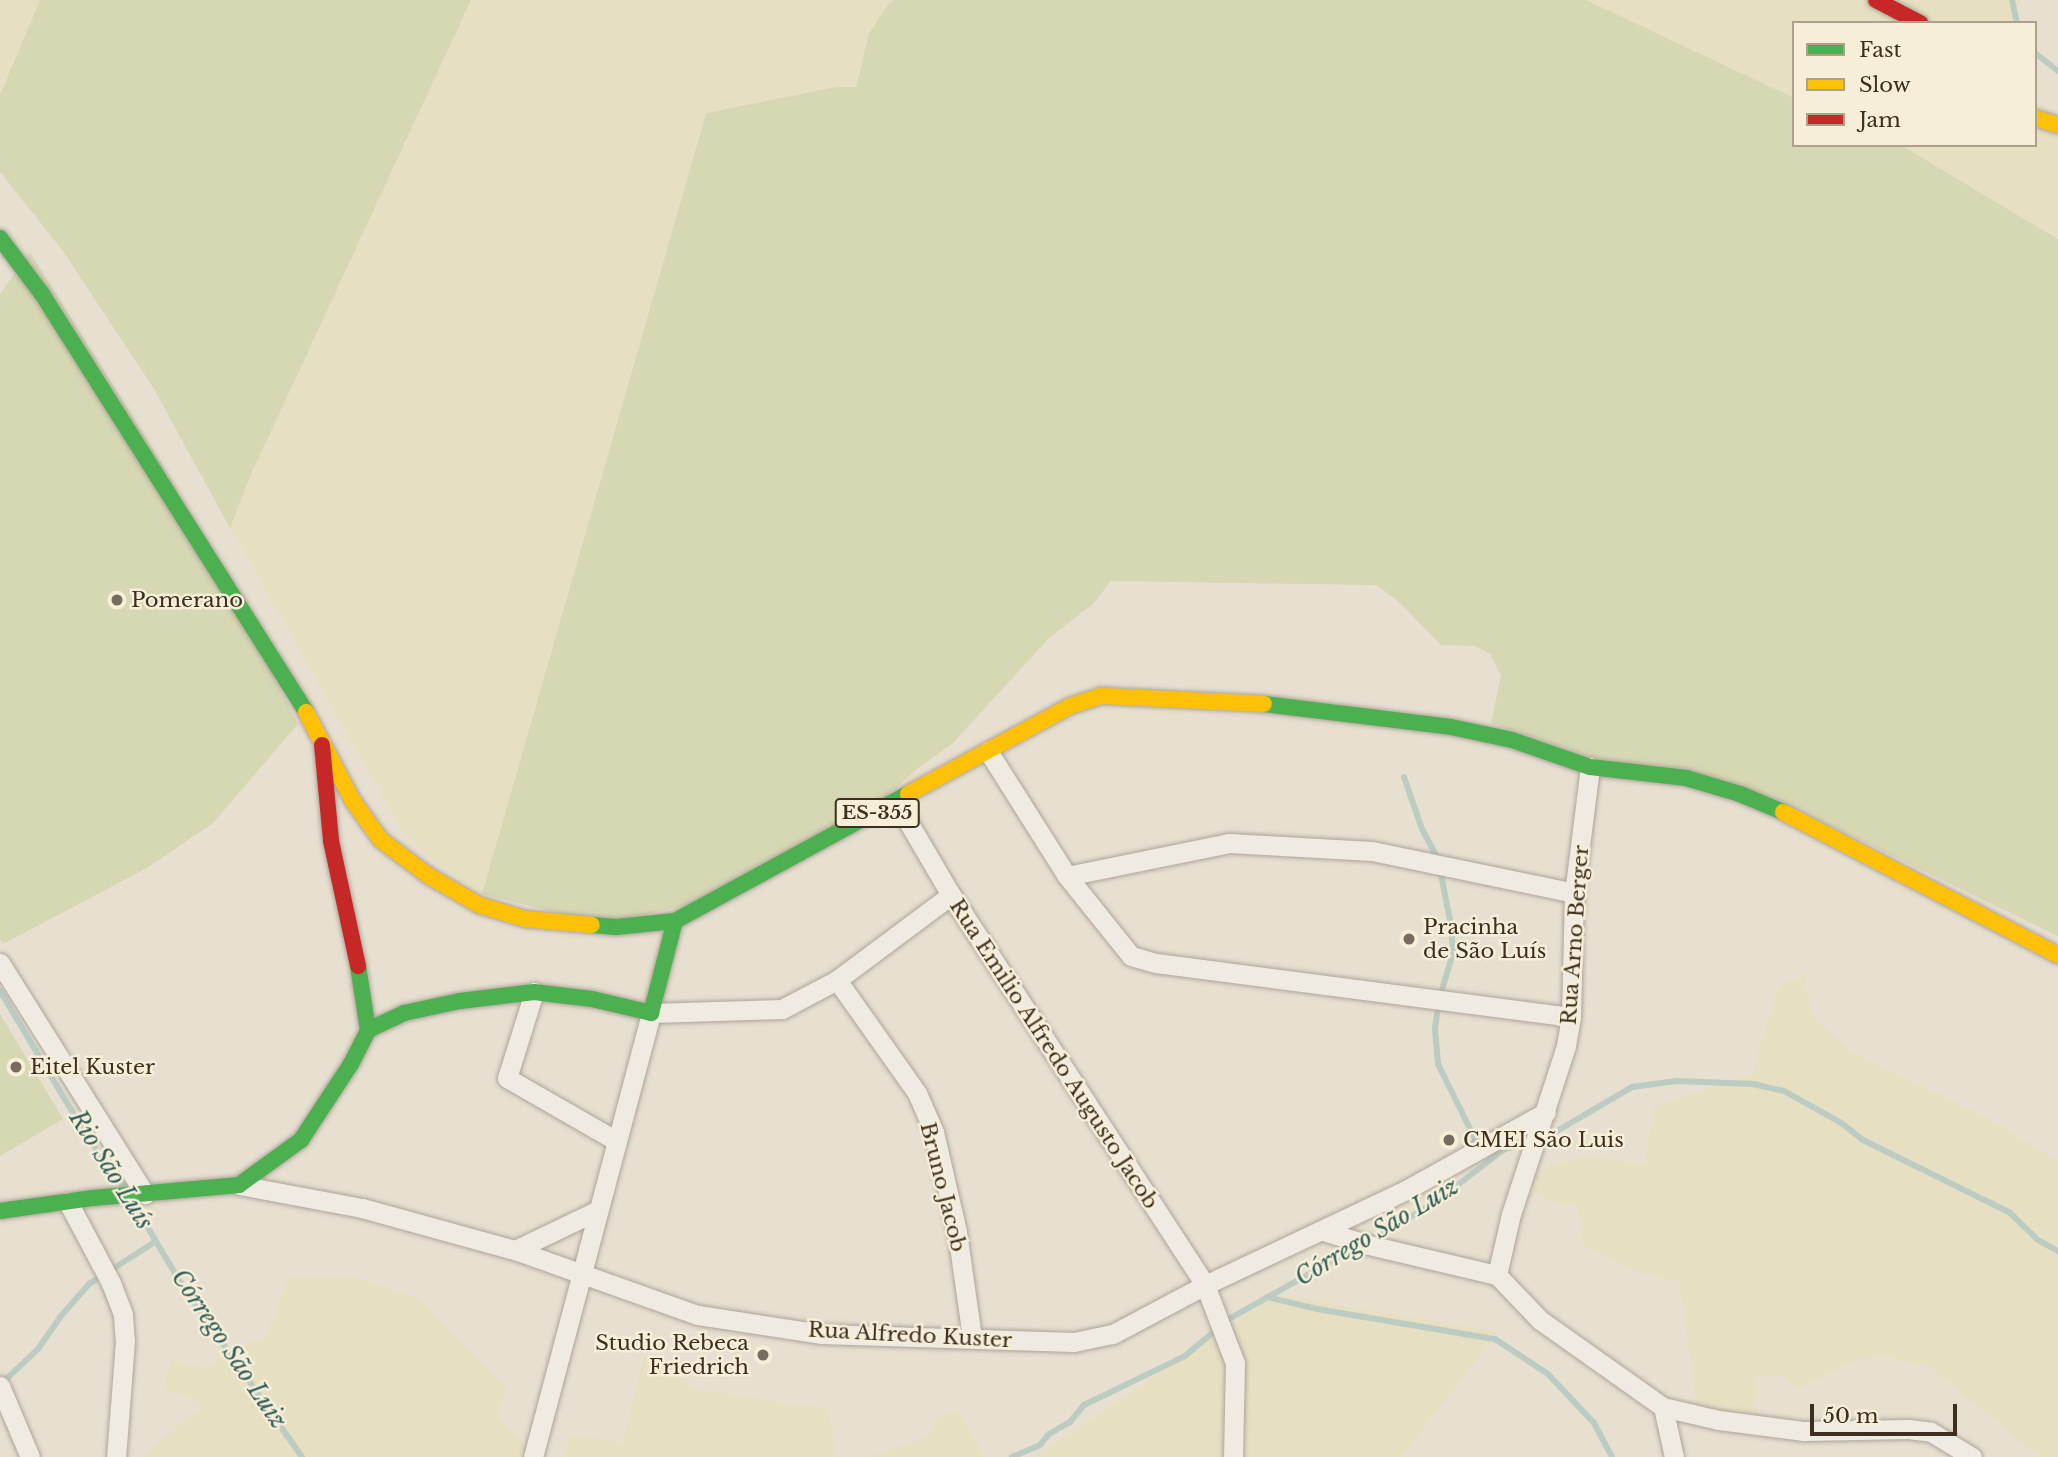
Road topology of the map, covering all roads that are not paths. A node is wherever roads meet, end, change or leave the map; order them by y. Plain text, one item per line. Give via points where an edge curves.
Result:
1 (1876, 0) edge
2 (1916, 21) edge
3 (2037, 119) edge
4 (2058, 125) edge
5 (0, 237) edge
6 (321, 736) junction
7 (988, 751) junction
8 (1590, 767) junction
9 (897, 803) junction
10 (1067, 876) junction
11 (1574, 893) junction
12 (951, 895) junction
13 (675, 921) junction
14 (2058, 955) edge
15 (0, 963) edge
16 (837, 980) junction
17 (534, 992) junction
18 (651, 1013) junction
19 (1571, 1017) junction
20 (368, 1030) junction
21 (1546, 1112) junction
22 (615, 1140) junction
23 (239, 1185) junction
24 (142, 1194) junction
25 (68, 1202) junction
26 (0, 1211) edge
27 (596, 1211) junction
28 (1323, 1231) junction
29 (515, 1250) junction
30 (581, 1272) junction
31 (1497, 1275) junction
32 (1208, 1294) junction
33 (972, 1337) junction
34 (0, 1386) edge
35 (1663, 1407) junction
36 (30, 1457) edge
37 (116, 1457) edge
38 (533, 1457) edge
39 (1233, 1457) edge
40 (1674, 1457) edge
41 (1972, 1457) edge

1 - 2 main road
3 - 4 main road
5 - 6 main road, ES-355 via 42,293
6 - 13 main road, ES-355 via 353,801 381,840 479,905 525,919 588,925
6 - 20 main road via 331,841
7 - 8 main road, ES-355 via 1070,706 1101,696 1131,695 1284,705 1451,727 1512,740
7 - 9 main road, ES-355
7 - 10 street
8 - 11 street, Rua Arno Berger
8 - 14 main road, ES-355 via 1686,778 1740,794 1793,816
9 - 12 street, Rua Emilio Alfredo Augusto Jacob
9 - 13 main road, ES-355
10 - 11 street via 1229,843 1372,851
10 - 19 street via 1123,948 1141,960
11 - 19 street, Rua Arno Berger
12 - 16 street
12 - 32 street, Rua Emilio Alfredo Augusto Jacob
13 - 18 main road
15 - 24 street
16 - 18 street via 782,1009
16 - 33 street, Bruno Jacob via 917,1093 934,1132 957,1232
17 - 18 main road
17 - 20 main road via 404,1013
17 - 22 street via 507,1078
18 - 22 street
19 - 21 street, Rua Arno Berger
20 - 23 main road via 301,1140
21 - 28 street, Rua Alfredo Kuster
21 - 31 street, Rua Arno Berger via 1511,1214
22 - 27 street
23 - 24 main road
23 - 29 street, Rua Alfredo Kuster via 362,1208
24 - 25 main road
25 - 26 main road
25 - 37 street via 111,1283 122,1315 125,1341
27 - 29 street
27 - 30 street
28 - 31 street
28 - 32 street, Rua Alfredo Kuster
29 - 30 street, Rua Alfredo Kuster
30 - 33 street, Rua Alfredo Kuster via 698,1315 821,1334
30 - 38 street
31 - 35 street via 1540,1320
32 - 33 street, Rua Alfredo Kuster via 1092,1340
32 - 39 street, Rua Emilio Alfredo Augusto Jacob via 1231,1348 1237,1387
34 - 36 street
35 - 40 street
35 - 41 street via 1804,1432 1931,1432

